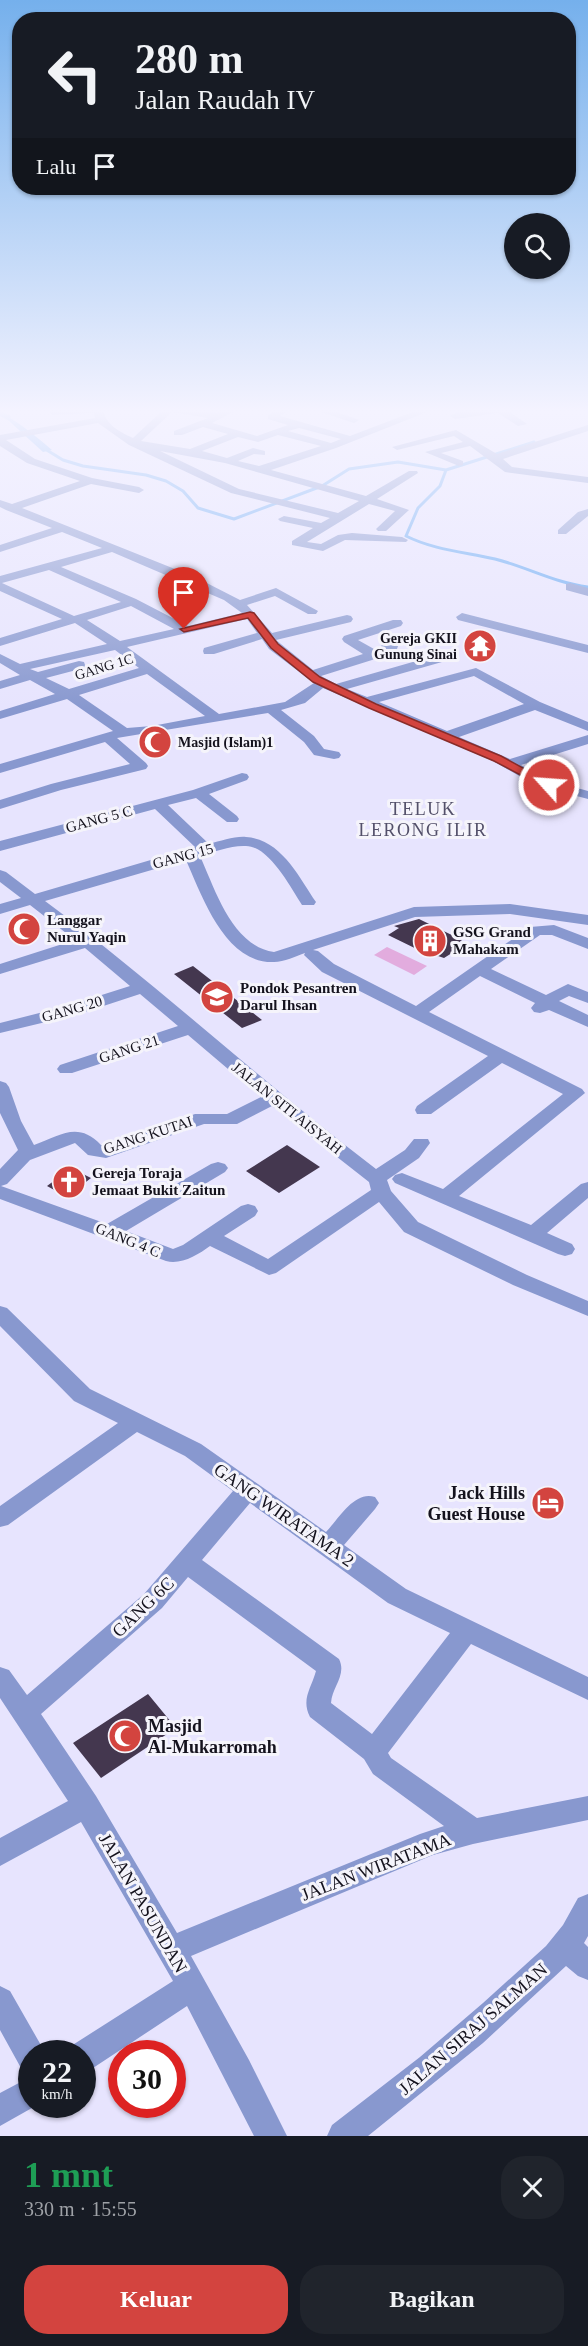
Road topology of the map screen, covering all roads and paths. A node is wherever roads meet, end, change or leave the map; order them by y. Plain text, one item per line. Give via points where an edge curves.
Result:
1 (13, 510) edge
2 (307, 510) edge
3 (352, 510) edge
4 (402, 510) edge
5 (588, 512) edge
6 (340, 517) junction
7 (284, 519) dead end
8 (324, 526) junction
9 (382, 529) dead end
10 (60, 530) junction
11 (562, 532) dead end
12 (402, 540) dead end
13 (0, 549) edge
14 (111, 549) junction
15 (50, 566) junction
16 (0, 580) edge
17 (0, 586) edge
18 (570, 587) dead end
19 (588, 592) edge
20 (132, 602) junction
21 (239, 604) junction
22 (312, 611) dead end
23 (250, 615) junction
24 (339, 617) dead end
25 (462, 618) dead end
26 (75, 620) junction
27 (397, 623) dead end
28 (184, 629) junction
29 (265, 639) junction
30 (0, 642) edge
31 (115, 644) junction
32 (392, 646) dead end
33 (588, 649) edge
34 (209, 651) dead end
35 (372, 654) junction
36 (0, 658) edge
37 (79, 665) dead end
38 (19, 668) junction
39 (149, 669) junction
40 (35, 676) junction
41 (316, 679) junction
42 (0, 685) edge
43 (336, 688) junction
44 (68, 693) junction
45 (351, 695) junction
46 (364, 702) junction
47 (535, 705) junction
48 (270, 708) junction
49 (0, 715) edge
50 (216, 718) junction
51 (588, 727) edge
52 (124, 732) junction
53 (106, 737) junction
54 (445, 737) junction
55 (588, 739) edge
56 (334, 755) dead end
57 (509, 764) junction
58 (0, 769) edge
59 (242, 777) dead end
60 (198, 793) junction
61 (588, 795) edge
62 (157, 803) junction
63 (0, 805) edge
64 (232, 819) dead end
65 (0, 846) edge
66 (198, 851) junction
67 (0, 875) edge
68 (34, 899) junction
69 (308, 903) dead end
70 (0, 909) edge
71 (588, 920) edge
72 (586, 941) edge
73 (87, 942) junction
74 (312, 955) dead end
75 (483, 966) junction
76 (0, 969) edge
77 (143, 987) junction
78 (588, 998) edge
79 (551, 999) junction
80 (588, 1011) edge
81 (418, 1012) junction
82 (588, 1022) edge
83 (0, 1028) edge
84 (191, 1028) junction
85 (588, 1035) edge
86 (501, 1055) junction
87 (66, 1069) dead end
88 (0, 1087) edge
89 (582, 1096) edge
90 (273, 1098) junction
91 (424, 1110) dead end
92 (6, 1126) edge
93 (421, 1143) dead end
94 (26, 1155) junction
95 (218, 1168) dead end
96 (402, 1179) dead end
97 (0, 1180) edge
98 (379, 1185) junction
99 (588, 1188) edge
100 (0, 1192) edge
101 (446, 1196) junction
102 (248, 1211) dead end
103 (109, 1232) junction
104 (533, 1234) junction
105 (209, 1237) junction
106 (565, 1249) dead end
107 (588, 1309) edge
108 (0, 1313) edge
109 (135, 1422) junction
110 (247, 1490) junction
111 (367, 1503) dead end
112 (0, 1518) edge
113 (328, 1545) junction
114 (187, 1563) junction
115 (467, 1630) junction
116 (0, 1678) edge
117 (588, 1689) edge
118 (25, 1712) junction
119 (373, 1752) junction
120 (86, 1805) junction
121 (588, 1808) edge
122 (472, 1831) junction
123 (0, 1853) edge
124 (588, 1908) edge
125 (575, 1944) edge
126 (171, 1950) junction
127 (588, 1966) edge
128 (192, 1986) junction
129 (0, 2001) edge
130 (22, 2040) edge
131 (96, 2048) edge
132 (18, 2100) edge
133 (0, 2111) edge
134 (271, 2136) edge
135 (343, 2136) edge

1 - 10 street
2 - 6 street
3 - 6 street
4 - 9 street
5 - 11 street
6 - 8 street
7 - 8 street
8 - 12 street via 296,543 323,548 342,537
10 - 13 street
10 - 14 street
14 - 15 street
14 - 21 street via 191,580
15 - 16 street
15 - 20 street
17 - 26 street
18 - 19 street
20 - 26 street
20 - 28 street
21 - 22 street via 276,592
21 - 23 street
23 - 28 street
23 - 29 street
24 - 29 street
25 - 33 street
26 - 30 street
26 - 31 street
27 - 35 street via 348,639
28 - 31 street
29 - 34 street
29 - 41 street
31 - 38 street
31 - 39 street
32 - 35 street
35 - 41 street
36 - 38 street
37 - 40 street
38 - 40 street
39 - 44 street, GANG 1C
39 - 50 street
40 - 42 street
40 - 44 street
41 - 43 street
41 - 48 street via 296,702
43 - 45 street
43 - 45 street via 449,661
44 - 49 street, GANG 1C
44 - 52 street
45 - 46 street
46 - 47 street via 475,672
46 - 54 street
47 - 51 street
47 - 54 street
48 - 50 street
48 - 56 street via 319,752
50 - 52 street
52 - 53 street
53 - 58 street
53 - 63 street via 141,765
54 - 57 street
55 - 57 street
57 - 61 street via 549,785
59 - 60 street, GANG 5 C
60 - 62 street, GANG 5 C
60 - 64 street
62 - 65 street, GANG 5 C
62 - 66 street
66 - 68 street, GANG 15
66 - 69 street, GANG 15 via 245,841 260,844 284,865
66 - 71 street via 228,929 264,957 275,957 414,912 510,909
67 - 68 street, JALAN SITI AISYAH
68 - 70 street, GANG 15
68 - 73 street, JALAN SITI AISYAH
72 - 75 street via 554,930 536,930
73 - 76 street
73 - 77 street, JALAN SITI AISYAH
74 - 81 street via 328,968
75 - 79 street
75 - 81 street
77 - 83 street, GANG 20 via 74,1010
77 - 84 street, JALAN SITI AISYAH
78 - 79 street via 568,989
79 - 80 street
79 - 82 street
79 - 85 street via 540,1007 541,1011
81 - 86 street
84 - 87 street, GANG 21
84 - 90 street, JALAN SITI AISYAH
86 - 89 street
86 - 91 street
88 - 92 street
89 - 101 street
90 - 94 street, GANG KUTAI via 230,1120 202,1118 106,1152 95,1151 84,1139 74,1137
90 - 98 street, JALAN SITI AISYAH
92 - 94 street via 27,1146
93 - 98 street
94 - 97 street
95 - 103 street
96 - 101 street
98 - 105 street via 269,1268
98 - 107 street, JALAN SITI AISYAH via 411,1227
99 - 104 street
100 - 103 street, GANG 4 C
101 - 104 street
102 - 105 street, GANG 4 C
103 - 105 street, GANG 4 C via 173,1256 180,1256
104 - 106 street
108 - 109 street, GANG WIRATAMA 2 via 75,1390
109 - 110 street, GANG WIRATAMA 2 via 184,1445
109 - 112 street
110 - 113 street, GANG WIRATAMA 2
110 - 114 street, GANG 6C
111 - 113 street
113 - 115 street, GANG WIRATAMA 2 via 397,1596
114 - 118 street, GANG 6C via 153,1601
114 - 119 street via 330,1667 320,1686 319,1710
115 - 117 street, GANG WIRATAMA 2
115 - 119 street
116 - 118 street, JALAN PASUNDAN
118 - 120 street, JALAN PASUNDAN
119 - 122 street via 382,1766
120 - 123 street
120 - 126 street, JALAN PASUNDAN
121 - 122 street, JALAN WIRATAMA
122 - 126 street, JALAN WIRATAMA via 430,1843
124 - 125 street, JALAN SIRAJ SALMAN
125 - 127 street
125 - 135 street, JALAN SIRAJ SALMAN via 447,2055
126 - 128 street, JALAN PASUNDAN
128 - 131 street
128 - 134 street, JALAN PASUNDAN
129 - 130 street
132 - 133 street

